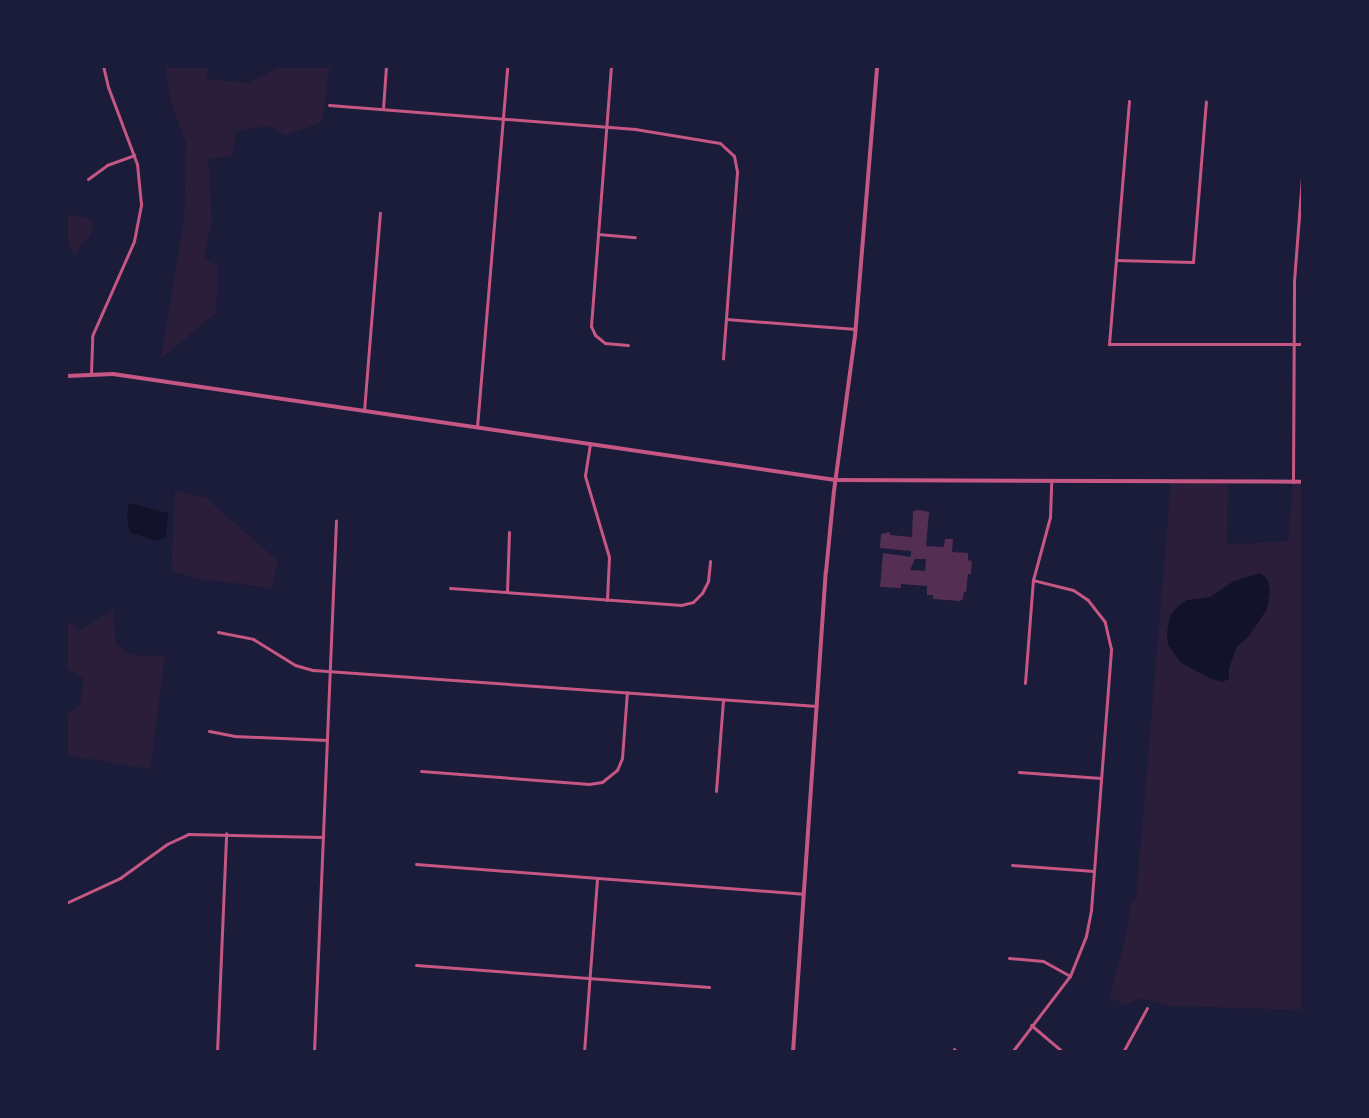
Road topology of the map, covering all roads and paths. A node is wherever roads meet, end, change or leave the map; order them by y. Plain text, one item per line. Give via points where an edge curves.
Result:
1 (103, 66) edge
2 (386, 66) edge
3 (507, 66) edge
4 (611, 66) edge
5 (877, 66) edge
6 (1129, 101) dead end
7 (1206, 102) dead end
8 (329, 105) dead end
9 (382, 109) junction
10 (503, 119) junction
11 (606, 127) junction
12 (134, 155) junction
13 (1303, 165) edge
14 (88, 179) dead end
15 (380, 213) dead end
16 (598, 234) junction
17 (635, 237) dead end
18 (1116, 260) junction
19 (726, 319) junction
20 (856, 329) junction
21 (1293, 344) junction
22 (1303, 344) edge
23 (628, 345) dead end
24 (723, 358) dead end
25 (91, 373) junction
26 (66, 376) edge
27 (364, 411) junction
28 (477, 427) junction
29 (590, 444) junction
30 (835, 480) junction
31 (1051, 482) junction
32 (1293, 482) junction
33 (1303, 482) edge
34 (336, 520) dead end
35 (509, 532) dead end
36 (710, 561) dead end
37 (1033, 580) junction
38 (450, 588) dead end
39 (507, 592) junction
40 (607, 600) junction
41 (218, 632) dead end
42 (330, 671) junction
43 (1025, 683) dead end
44 (627, 692) junction
45 (723, 700) junction
46 (817, 706) junction
47 (209, 731) dead end
48 (327, 740) junction
49 (422, 771) dead end
50 (1019, 772) dead end
51 (1101, 778) junction
52 (716, 790) dead end
53 (226, 833) junction
54 (323, 837) junction
55 (416, 864) dead end
56 (1012, 865) dead end
57 (1094, 871) junction
58 (597, 878) junction
59 (805, 894) junction
60 (66, 903) edge
61 (1009, 958) dead end
62 (416, 965) dead end
63 (1070, 976) junction
64 (590, 978) junction
65 (709, 987) dead end
66 (1147, 1008) dead end
67 (1031, 1025) junction
68 (216, 1052) edge
69 (314, 1052) edge
70 (584, 1052) edge
71 (793, 1052) edge
72 (1012, 1052) edge
73 (1063, 1052) edge
74 (1123, 1052) edge

1 - 12 street
2 - 9 street
3 - 10 street
4 - 11 street
5 - 20 street
6 - 18 street
7 - 18 street via 1193,262
8 - 9 street
9 - 10 street
10 - 11 street
10 - 28 street
11 - 16 street
11 - 19 street via 714,140 734,156 737,172
12 - 14 street via 107,165
12 - 25 street via 140,179 140,217 134,241 92,336
13 - 21 street via 1294,268
15 - 27 street
16 - 17 street
16 - 23 street via 591,326 605,343
18 - 21 street via 1109,344
19 - 20 street
19 - 24 street
20 - 30 street
21 - 22 street
21 - 32 street
25 - 26 street
25 - 27 street
27 - 28 street
28 - 29 street
29 - 30 street
29 - 40 street via 585,476 609,557
30 - 31 street
30 - 46 street
31 - 32 street
31 - 37 street via 1050,517
32 - 33 street
34 - 42 street
35 - 39 street
36 - 40 street via 706,588 687,604
37 - 43 street
37 - 51 street via 1081,594 1095,606 1108,630 1111,649
38 - 39 street
39 - 40 street
41 - 42 street via 253,639 304,668
42 - 44 street
42 - 48 street
44 - 45 street
44 - 49 street via 622,758 617,770 602,782
45 - 46 street
45 - 52 street
46 - 59 street
47 - 48 street via 234,736
48 - 54 street
50 - 51 street
51 - 57 street
53 - 54 street
53 - 60 street via 198,832 179,837 120,878
53 - 68 street
54 - 69 street
55 - 58 street
56 - 57 street
57 - 63 street via 1086,936
58 - 59 street
58 - 64 street
59 - 71 street
61 - 63 street via 1043,961
62 - 64 street
63 - 67 street
64 - 65 street
64 - 70 street
66 - 74 street
67 - 72 street
67 - 73 street

